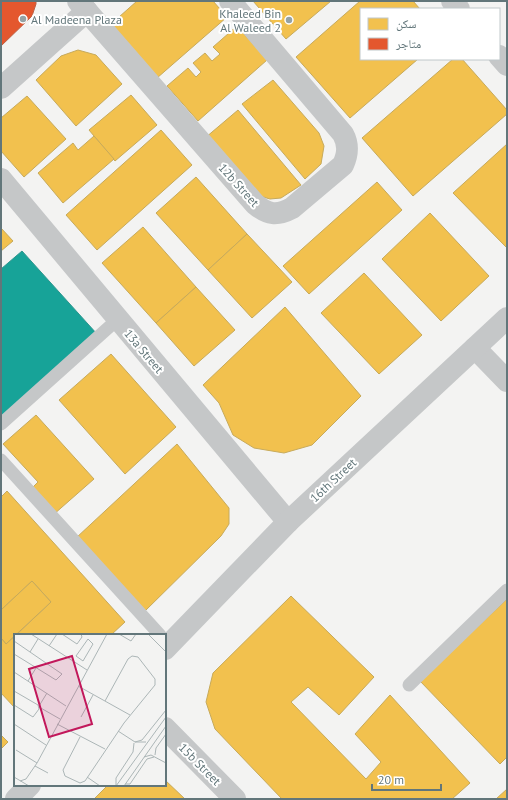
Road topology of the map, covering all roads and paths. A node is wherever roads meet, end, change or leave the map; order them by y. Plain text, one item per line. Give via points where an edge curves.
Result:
1 (230, 1) edge
2 (82, 6) edge
3 (1, 88) edge
4 (1, 179) edge
5 (507, 318) edge
6 (118, 319) junction
7 (475, 348) junction
8 (507, 381) edge
9 (1, 424) edge
10 (1, 460) edge
11 (288, 522) junction
12 (507, 590) edge
13 (158, 634) edge
14 (166, 641) edge
15 (408, 685) dead end
16 (166, 729) edge
17 (29, 786) edge
18 (16, 799) edge
19 (235, 799) edge

1 - 2 street, 12b Street via 343,134 347,142 348,149 343,165 292,208 277,214 269,213 255,204
2 - 3 street
4 - 6 street, 13a Street
5 - 7 street, 16th Street
6 - 9 lane
6 - 11 street, 13a Street
7 - 8 street
7 - 11 street, 16th Street
10 - 13 lane
11 - 14 street, 16th Street
12 - 15 lane
16 - 19 street, 15b Street
17 - 18 street

